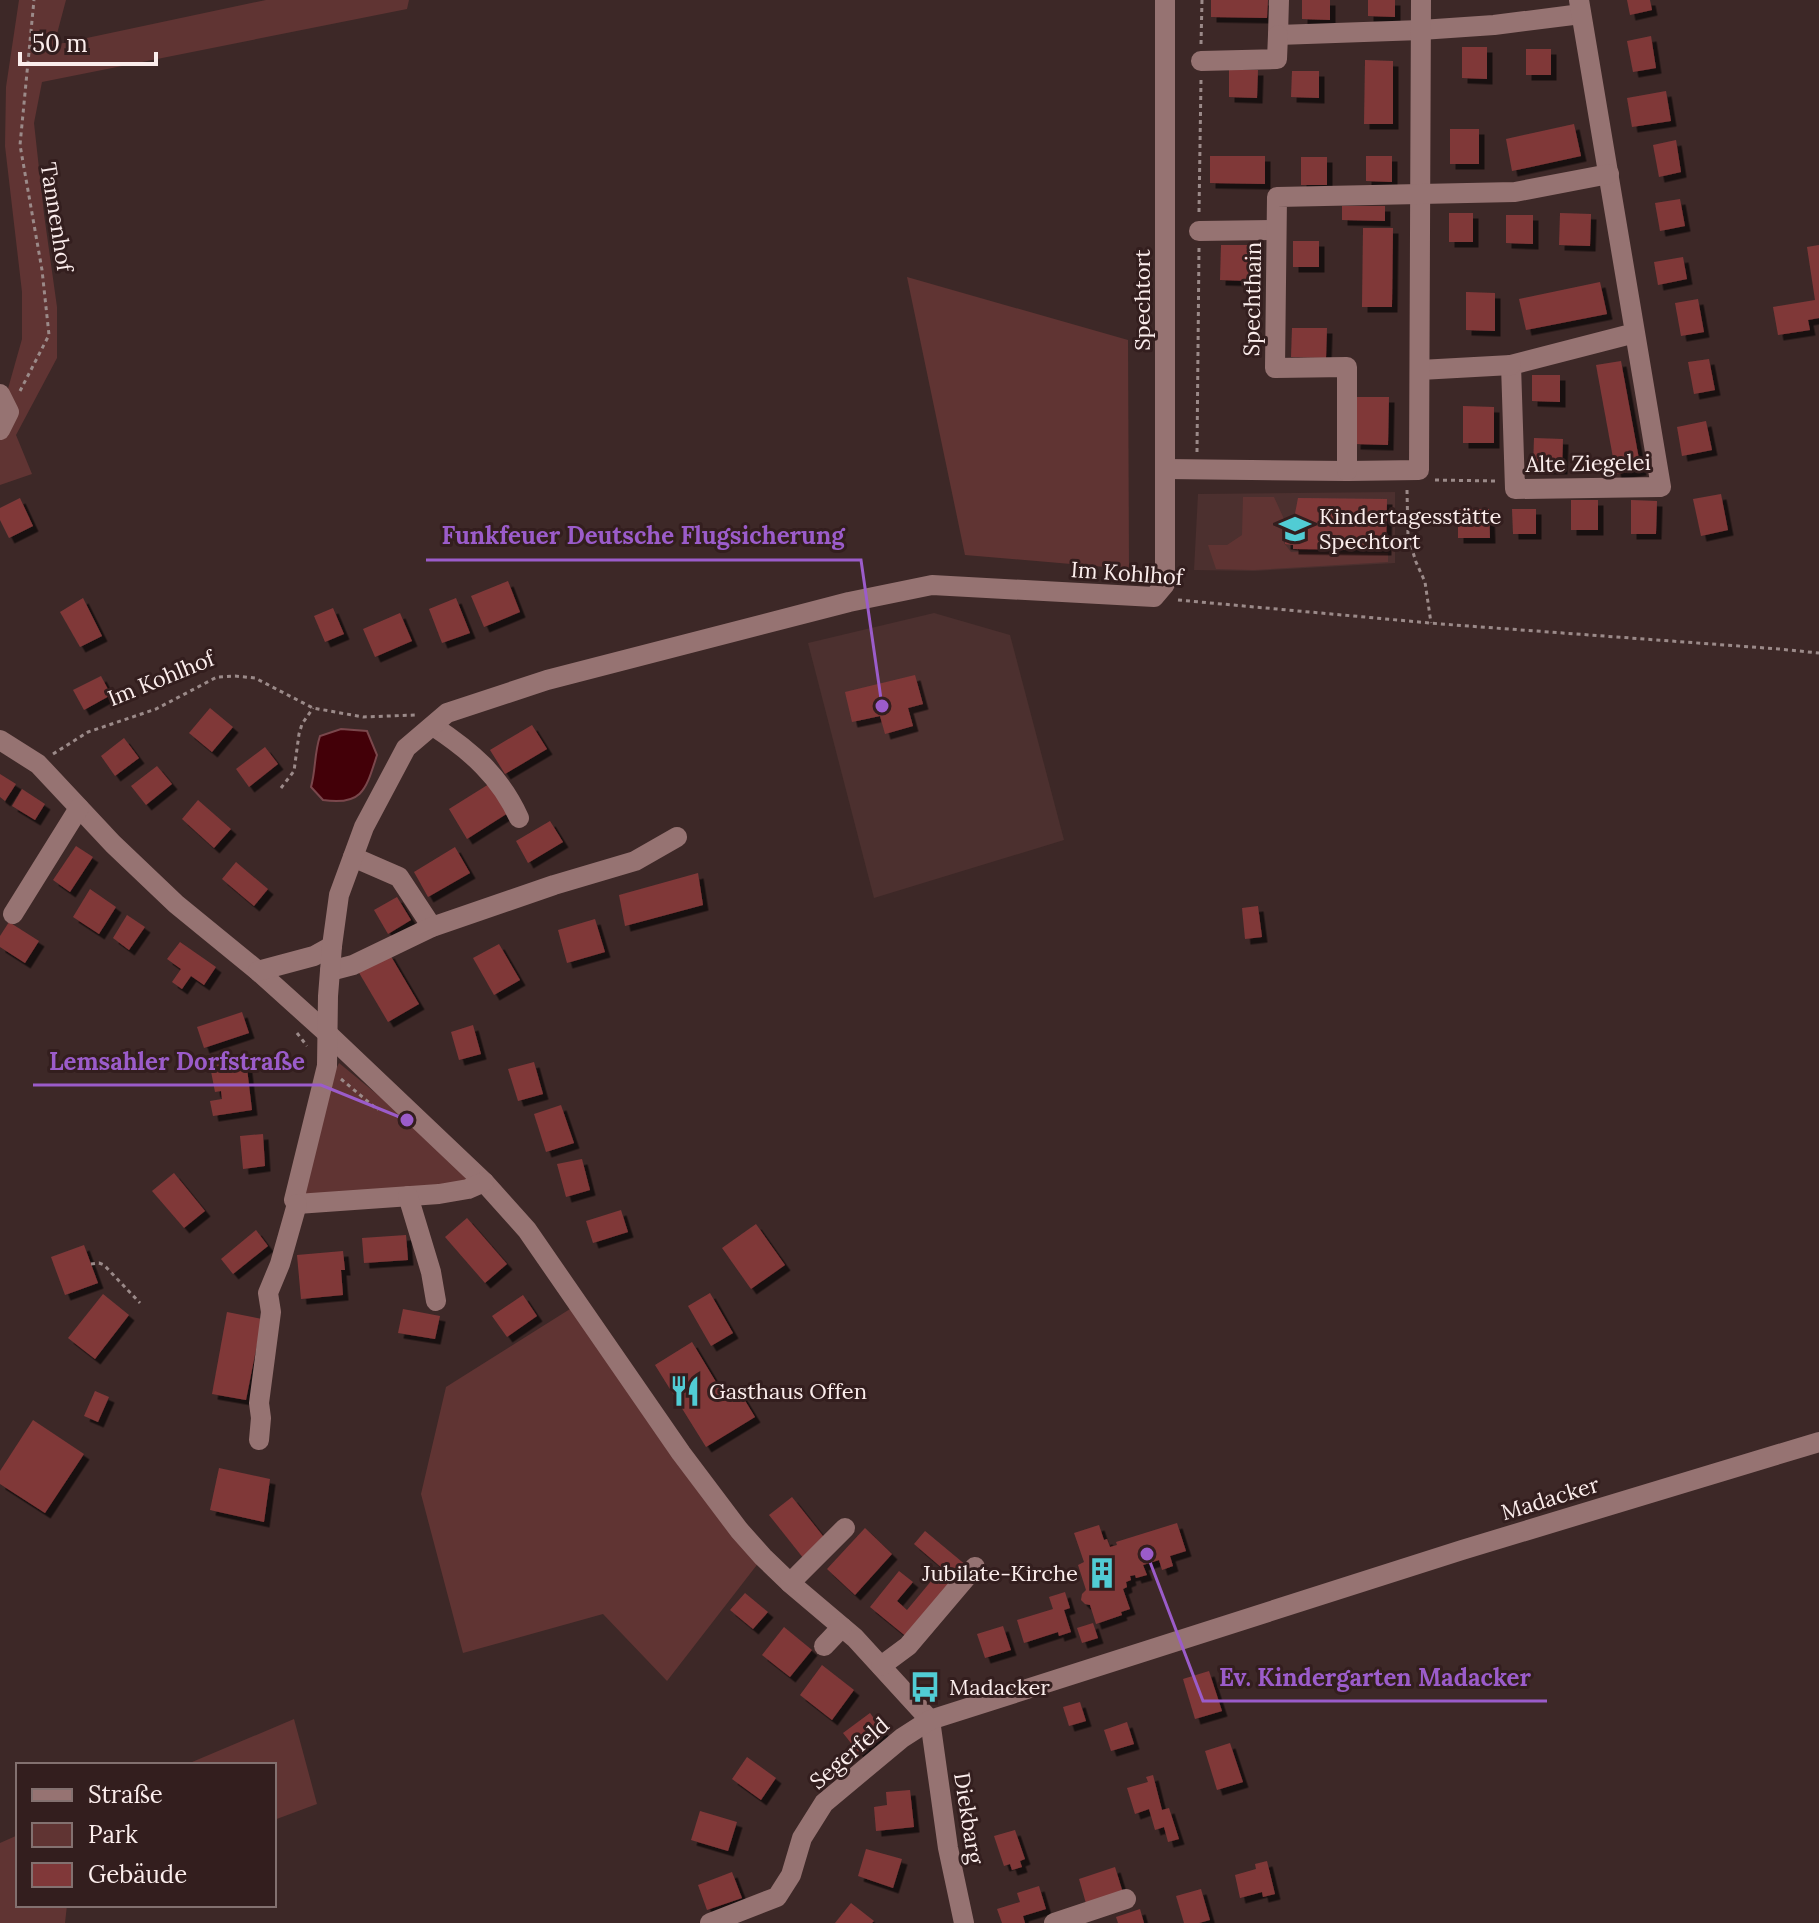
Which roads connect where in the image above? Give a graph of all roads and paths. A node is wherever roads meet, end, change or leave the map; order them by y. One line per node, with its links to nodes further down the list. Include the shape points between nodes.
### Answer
1 (34, 0): 16 (path, Tannenhof, via 20,145 49,335)
2 (1165, 0): 17 (street, Spechtort)
3 (1279, 0): 7 (street)
4 (1421, 0): 6 (street)
5 (1580, 7): 6 (street, Alte Ziegelei, via 1494,25); 9 (street, Alte Ziegelei)
6 (1421, 30): 7 (street); 10 (street)
7 (1278, 35): 8 (street, via 1277,59)
8 (1201, 61)
9 (1609, 174): 10 (street, via 1515,192); 13 (street, Alte Ziegelei)
10 (1420, 195): 11 (street, Spechthain, via 1277,197); 15 (street)
11 (1276, 230): 12 (street); 19 (street, Spechthain, via 1275,368 1347,367)
12 (1199, 231)
13 (1635, 333): 14 (street); 20 (street, Alte Ziegelei, via 1661,487 1515,489)
14 (1511, 365): 15 (street); 20 (street, Alte Ziegelei)
15 (1420, 370): 18 (street)
16 (3, 412)
17 (1166, 469): 19 (street); 21 (street, Spechtort, via 1165,584)
18 (1413, 470): 19 (street); 20 (path, via 1424,479); 22 (path, via 1408,536 1425,582)
19 (1347, 471)
20 (1515, 481)
21 (1154, 597): 22 (path, Im Kohlhof); 25 (street, Im Kohlhof, via 932,585 547,680)
22 (1432, 623): 23 (path, Im Kohlhof)
23 (1819, 653)
24 (313, 708): 25 (path, Im Kohlhof, via 363,717); 27 (path, Im Kohlhof, via 255,678 217,677 156,709 88,732); 28 (path, via 302,724 294,771)
25 (440, 720): 30 (street, via 484,765); 32 (street, Im Kohlhof, via 406,748)
26 (0, 740): 27 (street)
27 (38, 764): 29 (street)
28 (281, 788)
29 (79, 808): 33 (street); 36 (street, via 176,904)
30 (519, 818)
31 (677, 837): 34 (street, via 635,861)
32 (353, 857): 34 (street, via 399,877); 35 (street, Im Kohlhof, via 339,895)
33 (13, 914)
34 (432, 927): 37 (street)
35 (332, 946): 36 (street); 37 (street, Im Kohlhof)
36 (258, 971): 38 (street)
37 (330, 971): 38 (street, Im Kohlhof)
38 (327, 1033): 39 (street); 41 (street, Im Kohlhof, via 327,1066 295,1193)
39 (484, 1182): 40 (street); 49 (street, via 527,1230 729,1517)
40 (408, 1196): 41 (street); 43 (street)
41 (297, 1204): 45 (street, Im Kohlhof, via 268,1293 271,1312)
42 (91, 1264): 44 (path, via 104,1265)
43 (436, 1301)
44 (140, 1303)
45 (259, 1440)
46 (1819, 1442): 53 (street, Madacker)
47 (845, 1528): 49 (street)
48 (975, 1567): 52 (street, via 908,1646)
49 (790, 1583): 50 (street)
50 (842, 1627): 51 (street); 52 (street)
51 (824, 1646)
52 (881, 1666): 53 (street)
53 (930, 1720): 55 (street, Segerfeld, via 824,1803 802,1838 791,1875 777,1897); 56 (street, Diekbarg)
54 (1126, 1899): 57 (street)
55 (710, 1923)
56 (964, 1923)
57 (1054, 1923)

